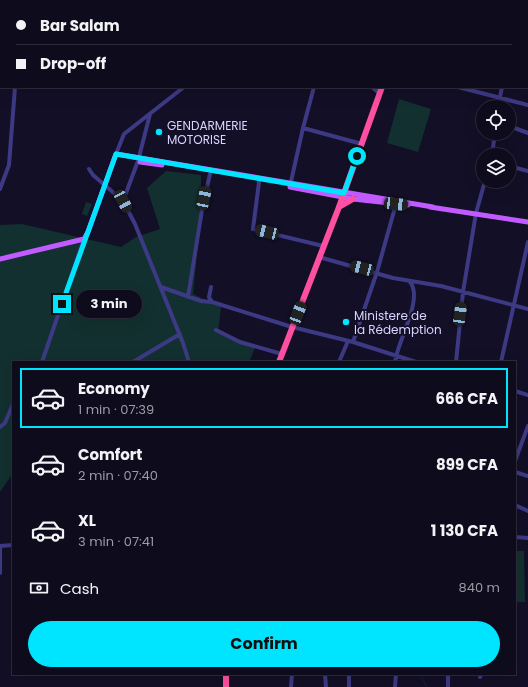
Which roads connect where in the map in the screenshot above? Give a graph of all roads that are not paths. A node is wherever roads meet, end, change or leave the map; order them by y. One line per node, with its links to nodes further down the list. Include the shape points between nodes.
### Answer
1 (15, 88): 25 (street, via 10,164)
2 (183, 88): 11 (street)
3 (314, 88): 12 (street)
4 (373, 88): 8 (street)
5 (382, 88): 8 (highway)
6 (462, 88): 9 (street)
7 (502, 88): 9 (street)
8 (380, 94): 15 (highway)
9 (499, 98): 10 (street)
10 (528, 105)
11 (150, 114): 16 (street, via 124,134); 17 (street)
12 (303, 128): 15 (street); 24 (street)
13 (516, 129): 14 (street)
14 (528, 133)
15 (362, 144): 27 (highway)
16 (116, 156): 17 (main road); 23 (main road)
17 (139, 160): 21 (main road); 24 (main road); 29 (street)
18 (516, 167): 20 (street)
19 (89, 169): 23 (street)
20 (528, 170)
21 (210, 174): 22 (main road); 45 (street)
22 (258, 182): 24 (main road); 37 (street, via 253,229)
23 (106, 184): 29 (street); 35 (main road)
24 (290, 186): 27 (main road)
25 (0, 188)
26 (483, 188): 33 (street)
27 (343, 195): 28 (main road); 31 (highway); 32 (main road)
28 (353, 199): 30 (main road); 31 (highway)
29 (123, 201): 43 (street)
30 (396, 204): 32 (main road); 40 (street)
31 (339, 207): 37 (highway)
32 (433, 207): 33 (main road)
33 (476, 213): 34 (main road); 44 (street)
34 (528, 222)
35 (84, 238): 39 (main road); 55 (street)
36 (528, 242): 47 (street)
37 (323, 246): 38 (highway)
38 (319, 256): 40 (street); 49 (highway)
39 (0, 259)
40 (377, 272): 41 (street); 52 (street)
41 (410, 282): 44 (street); 54 (street, via 415,297)
42 (211, 287): 46 (street, via 209,297)
43 (161, 288): 45 (street); 51 (street)
44 (463, 292): 47 (street); 62 (street)
45 (188, 297): 46 (street)
46 (212, 302): 49 (street)
47 (514, 305): 48 (street); 63 (street)
48 (528, 309)
49 (292, 327): 52 (street); 53 (highway)
50 (216, 330): 53 (street, via 240,342)
51 (180, 334): 56 (street); 57 (street)
52 (350, 341): 54 (street); 59 (street)
53 (282, 354): 58 (highway)
54 (396, 356): 60 (street); 61 (street)
55 (42, 361)
56 (135, 361)
57 (189, 361)
58 (279, 361)
59 (340, 361)
60 (395, 361)
61 (413, 361)
62 (456, 361)
63 (501, 361)
64 (516, 391): 65 (street)
65 (528, 395)
66 (12, 406): 68 (street, via 5,423)
67 (528, 426): 69 (street)
68 (0, 427)
69 (516, 458)
70 (516, 472): 71 (street)
71 (528, 476)
72 (516, 505): 73 (street)
73 (528, 511)
74 (516, 538): 75 (street)
75 (528, 538)
76 (12, 545): 77 (street)
77 (0, 546): 78 (street)
78 (0, 563): 79 (street)
79 (0, 574)
80 (226, 675): 86 (highway)
81 (292, 675): 87 (street)
82 (325, 675): 88 (street)
83 (349, 675): 89 (street)
84 (396, 675): 90 (street)
85 (448, 675): 91 (street)
86 (226, 687)
87 (291, 687)
88 (326, 687)
89 (349, 687)
90 (395, 687)
91 (448, 687)

